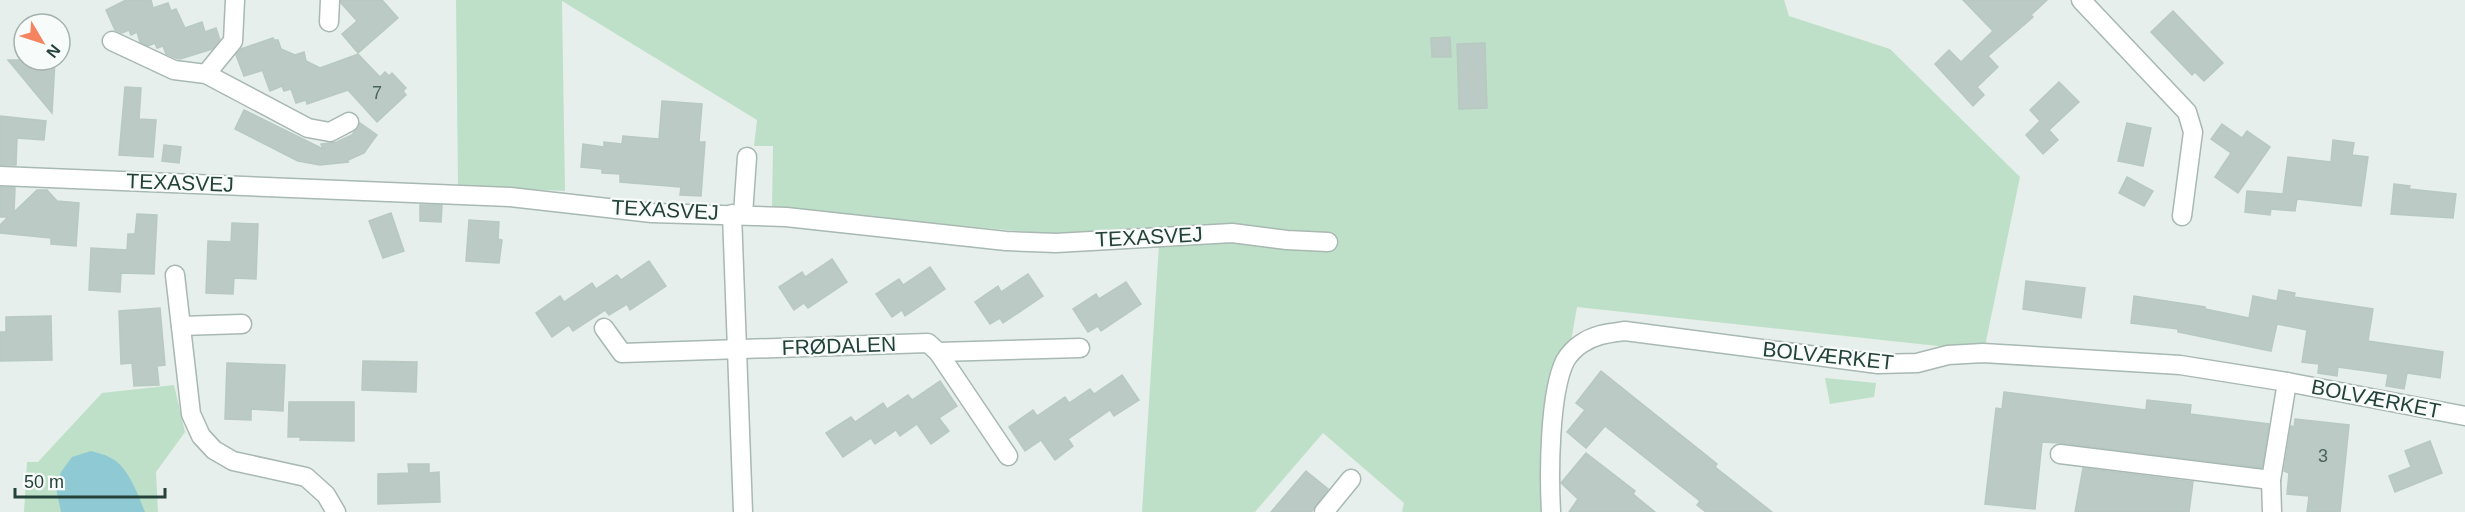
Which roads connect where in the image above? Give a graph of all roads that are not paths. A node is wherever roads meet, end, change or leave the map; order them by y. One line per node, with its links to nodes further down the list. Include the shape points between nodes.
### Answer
1 (235, 0): 6 (street, via 233,41)
2 (330, 0): 4 (street)
3 (2081, 0): 11 (street, via 2187,111 2193,132)
4 (329, 22)
5 (112, 41): 6 (street, via 174,70)
6 (206, 74): 7 (street, via 308,128 330,132)
7 (349, 122)
8 (747, 157): 10 (street)
9 (0, 176): 10 (street, TEXASVEJ, via 499,196 652,213)
10 (738, 214): 12 (street, TEXASVEJ, via 1006,241 1056,243 1232,233); 18 (street)
11 (2182, 216)
12 (1328, 242)
13 (175, 275): 15 (street)
14 (242, 324): 15 (street)
15 (181, 326): 26 (street, via 191,414 201,436 214,450 233,461 306,477 326,495)
16 (604, 328): 18 (street, FRØDALEN, via 622,353)
17 (1080, 348): 19 (street, FRØDALEN)
18 (737, 350): 19 (street, FRØDALEN, via 928,343); 27 (street)
19 (938, 352): 23 (street)
20 (2287, 382): 21 (street, BOLVÆRKET); 25 (street, BOLVÆRKET); 29 (street, BOLVÆRKET, via 2180,365 1983,353 1948,355 1917,363 1878,364 1625,331 1597,335 1566,360 1556,396 1549,475)
21 (2465, 416)
22 (2060, 454): 25 (street)
23 (1008, 456)
24 (1352, 479): 28 (street)
25 (2271, 480): 30 (street, BOLVÆRKET)
26 (336, 512)
27 (743, 512)
28 (1324, 512)
29 (1551, 512)
30 (2272, 512)

